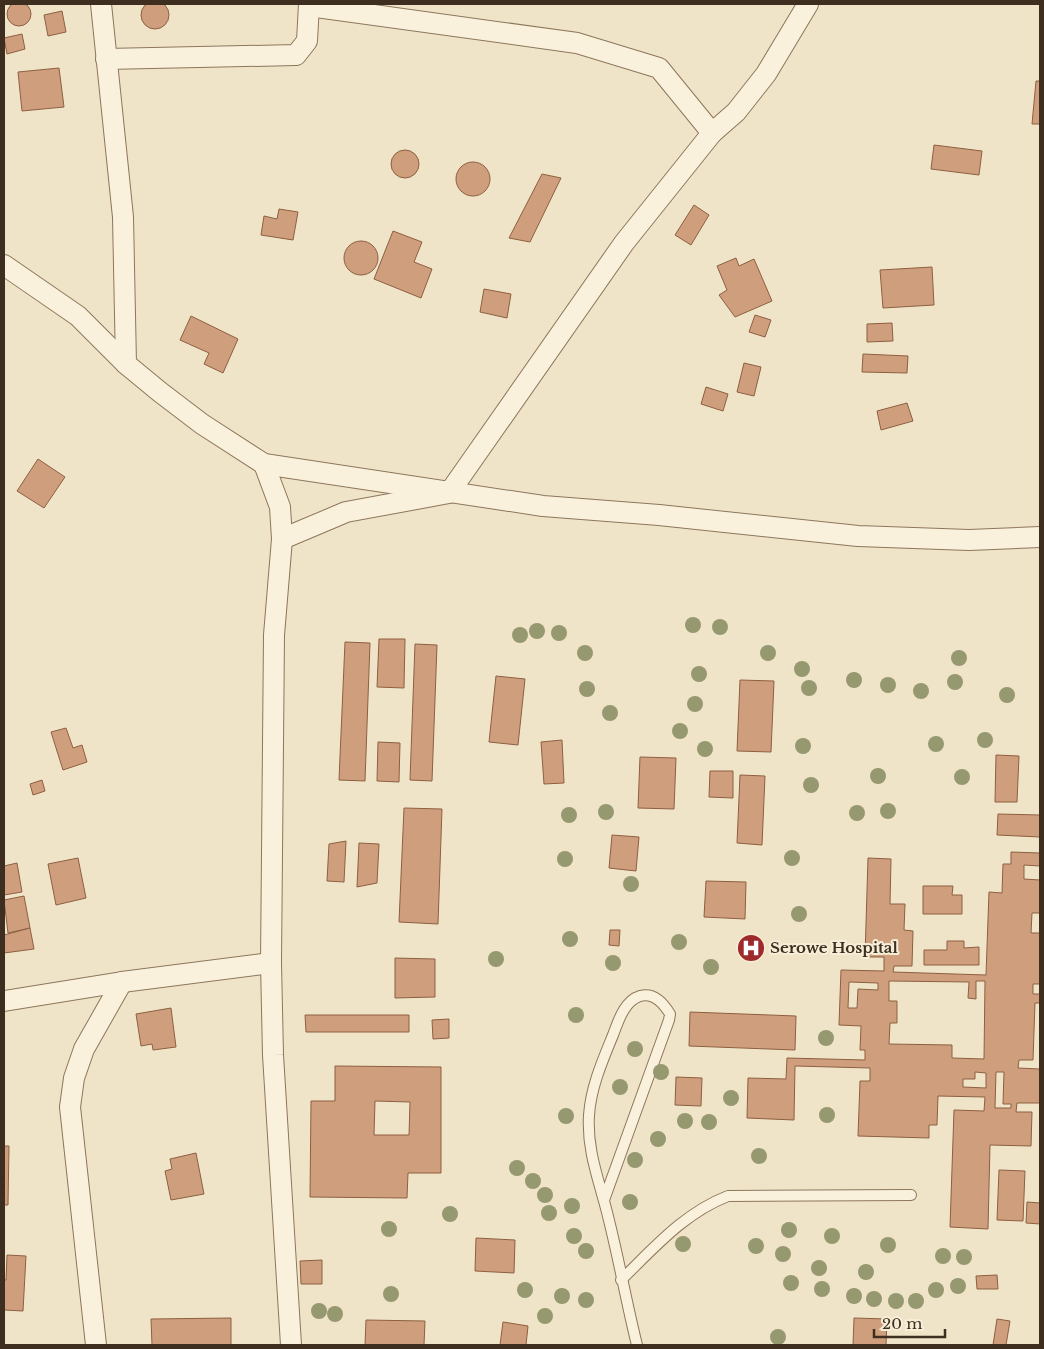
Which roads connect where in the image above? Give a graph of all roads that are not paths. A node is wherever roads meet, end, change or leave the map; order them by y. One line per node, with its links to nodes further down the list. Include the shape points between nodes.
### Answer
1 (101, 4): 4 (street)
2 (808, 4): 5 (street, via 766,74 736,112)
3 (309, 5): 4 (street, via 307,41 296,55); 5 (street, via 578,43 659,68)
4 (106, 58): 7 (street, via 123,217)
5 (712, 133): 9 (street, via 624,243)
6 (4, 264): 7 (street, via 78,316)
7 (126, 364): 8 (street, via 202,424)
8 (264, 464): 9 (street); 11 (street, via 280,507)
9 (449, 493): 10 (street, via 544,506 858,536 969,540); 11 (street, via 346,512)
10 (1040, 537)
11 (282, 539): 12 (street, via 274,635)
12 (270, 964): 13 (street); 19 (street)
13 (122, 982): 14 (street); 18 (street, via 84,1049 74,1078 70,1107)
14 (4, 1001)
15 (911, 1195): 17 (lane, via 728,1196 707,1204 683,1221)
16 (604, 1200): 16 (lane, via 590,1145 593,1086 628,1004 637,997 649,996 661,1001 670,1014); 17 (lane)
17 (621, 1280): 20 (lane)
18 (96, 1345)
19 (291, 1345)
20 (637, 1345)

